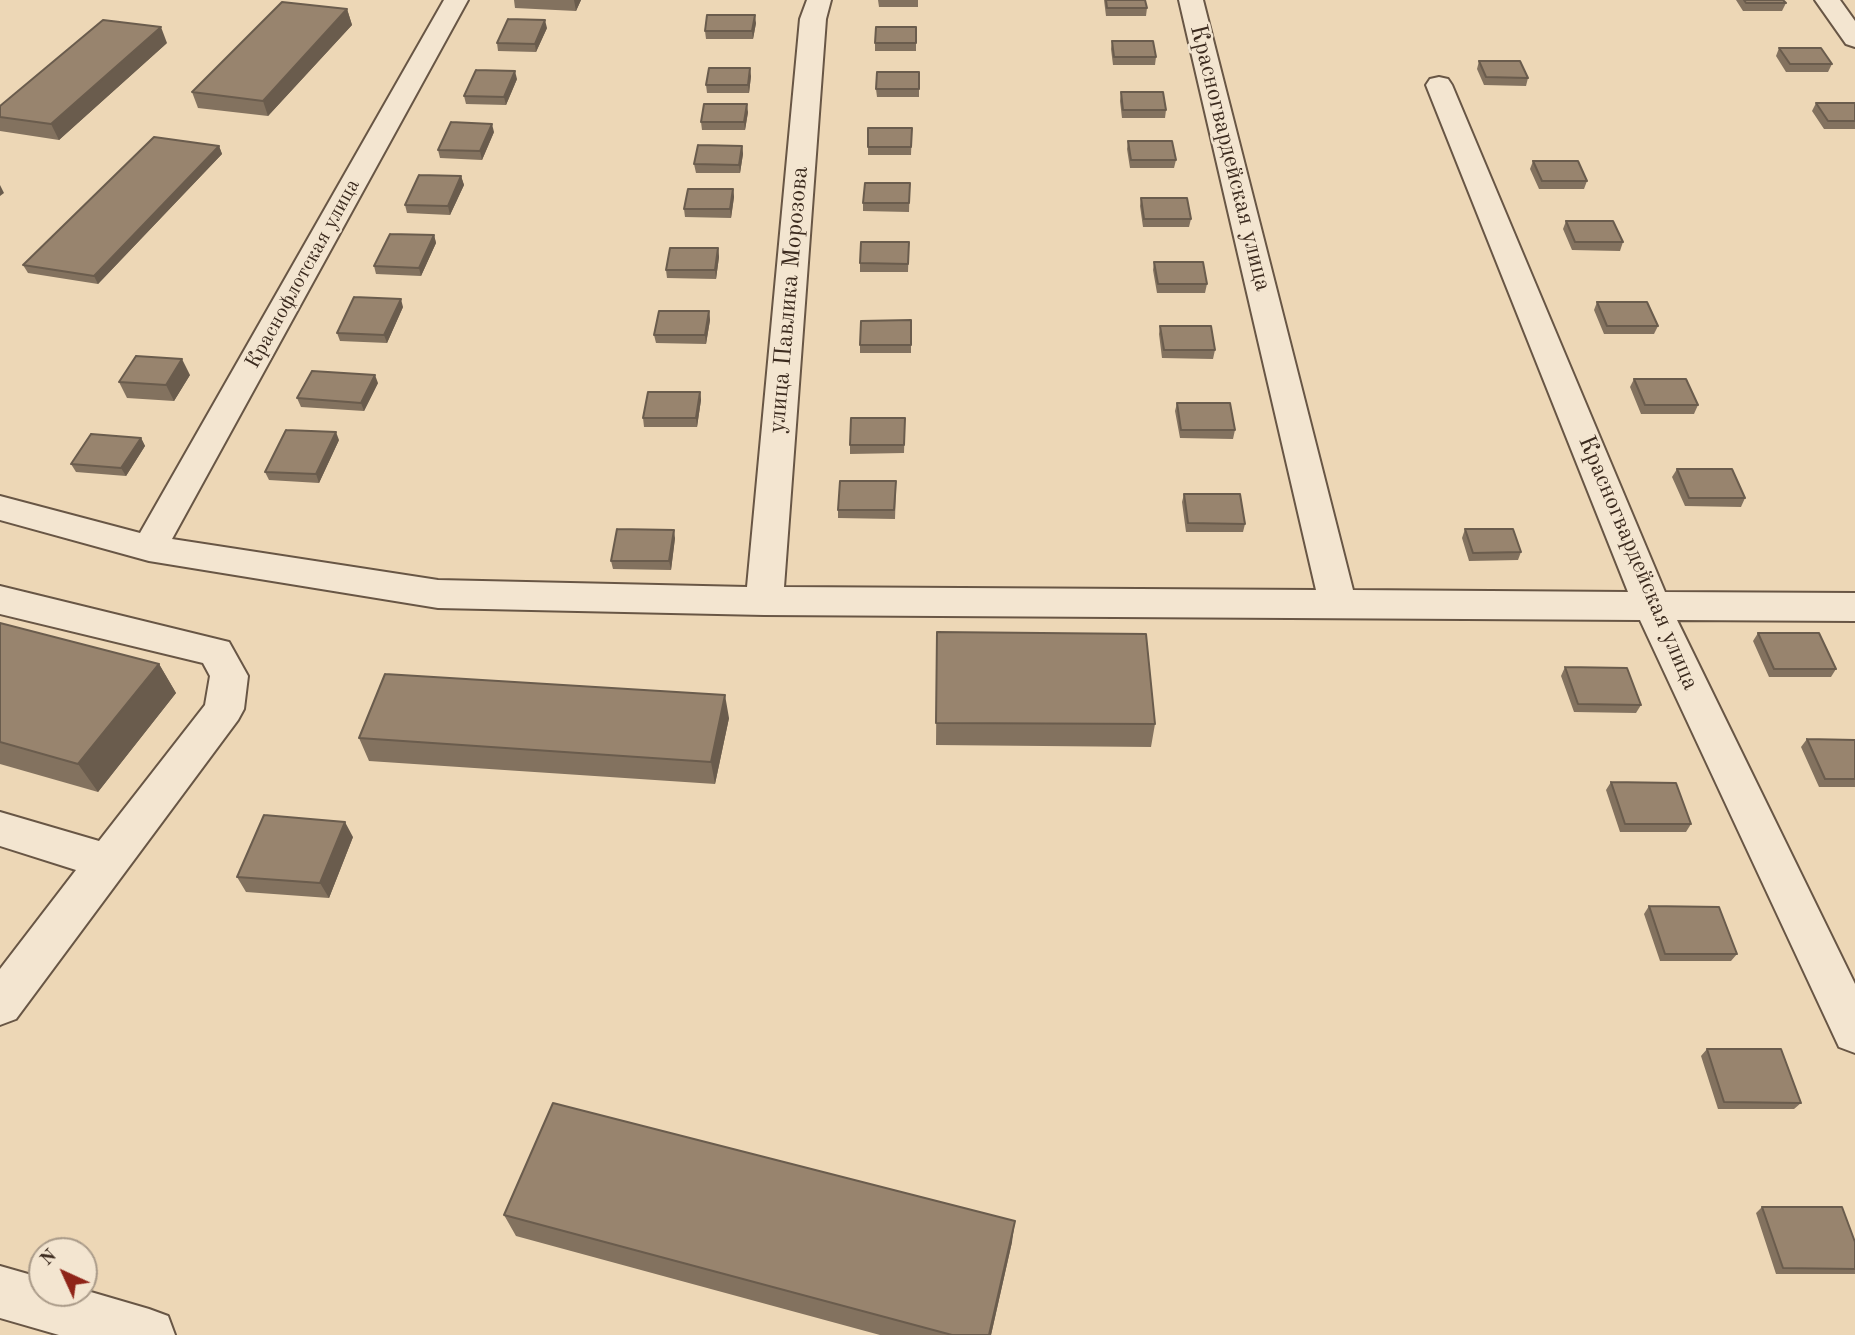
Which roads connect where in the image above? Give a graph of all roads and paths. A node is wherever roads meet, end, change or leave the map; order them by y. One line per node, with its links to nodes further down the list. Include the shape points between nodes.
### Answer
1 (456, 0): 8 (street, Краснофлотская улица)
2 (819, 0): 10 (street, улица Павлика Морозова, via 813,19)
3 (1191, 0): 11 (street, Красногвардейская улица)
4 (1827, 0): 5 (street)
5 (1855, 38)
6 (1439, 85): 12 (street, Красногвардейская улица)
7 (0, 508): 8 (street)
8 (149, 548): 10 (street, via 438,594)
9 (0, 600): 15 (street, via 216,652 229,676 224,709)
10 (764, 601): 11 (street)
11 (1338, 603): 12 (street)
12 (1652, 606): 13 (street); 17 (street, Красногвардейская улица)
13 (1855, 607)
14 (0, 829): 15 (street)
15 (108, 862): 16 (street)
16 (0, 1004)
17 (1855, 1032)
18 (0, 1292): 19 (street)
19 (149, 1335)

